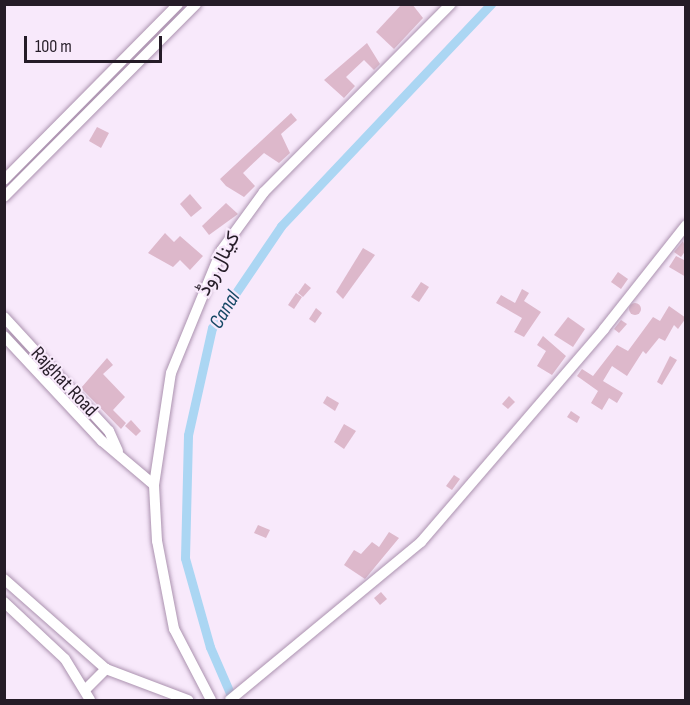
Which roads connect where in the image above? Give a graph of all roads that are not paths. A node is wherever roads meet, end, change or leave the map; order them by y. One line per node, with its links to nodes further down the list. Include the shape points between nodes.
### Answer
1 (178, 4): 4 (street)
2 (451, 4): 10 (street, کینال روڈ, via 264,192 221,251 171,373)
3 (191, 6): 5 (street)
4 (4, 180)
5 (4, 197)
6 (686, 225): 21 (street, via 583,355 421,542)
7 (4, 317): 9 (street, Rajghat Road, via 110,431)
8 (4, 336): 9 (street, Rajghat Road, via 102,441)
9 (118, 451): 10 (street, Rajghat Road)
10 (154, 485): 20 (street, کینال روڈ, via 157,541 174,629)
11 (4, 579): 12 (street)
12 (26, 600): 14 (street, via 15,601); 15 (street)
13 (4, 602): 14 (street)
14 (15, 612): 16 (street)
15 (76, 648): 16 (street); 17 (street)
16 (65, 659): 18 (street)
17 (106, 669): 18 (street); 19 (street)
18 (87, 695)
19 (188, 700)
20 (212, 700)
21 (230, 700)

